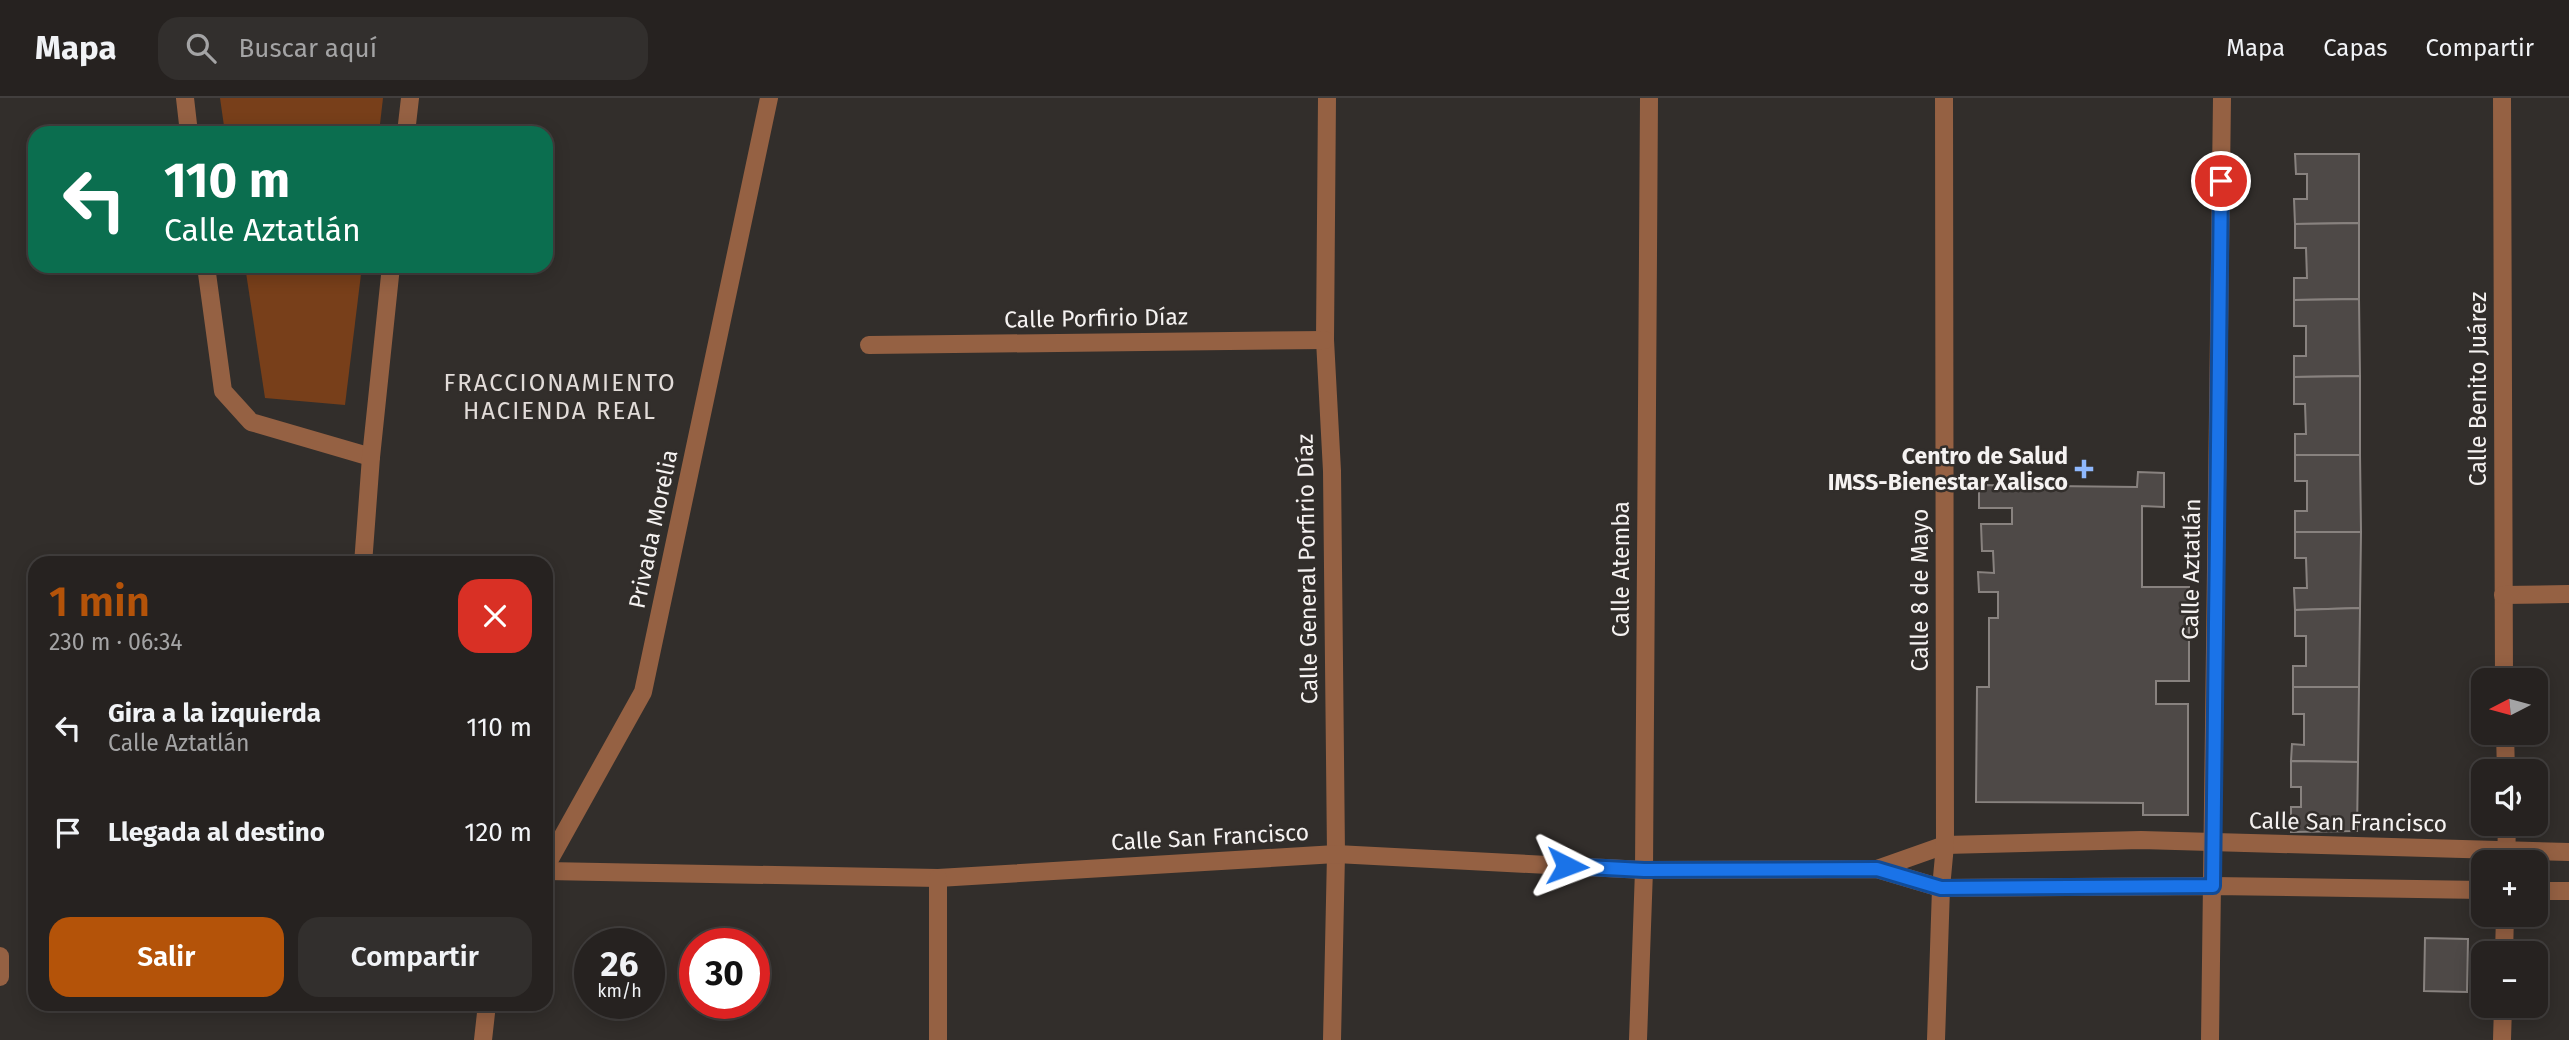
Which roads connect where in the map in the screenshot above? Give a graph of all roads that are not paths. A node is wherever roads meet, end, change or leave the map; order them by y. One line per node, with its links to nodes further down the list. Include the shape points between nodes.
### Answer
1 (184, 98): 9 (street)
2 (410, 98): 10 (street)
3 (769, 98): 26 (street, Privada Morelia, via 643,692)
4 (1327, 98): 13 (street, Calle General Porfirio Díaz)
5 (1648, 98): 29 (street, Calle Atemba)
6 (1944, 98): 21 (street, Calle 8 de Mayo)
7 (2222, 98): 20 (street, Calle Aztatlán)
8 (2502, 98): 18 (street, Calle Benito Juárez)
9 (188, 126)
10 (407, 126)
11 (207, 273): 15 (street, via 223,391 251,422)
12 (390, 273): 15 (street)
13 (1325, 340): 14 (street, Calle Porfirio Díaz); 24 (street, Calle General Porfirio Díaz, via 1332,471)
14 (869, 345)
15 (370, 457): 16 (street)
16 (364, 556)
17 (2569, 594): 18 (street)
18 (2503, 595): 19 (street, Calle Benito Juárez)
19 (2504, 668)
20 (2213, 843): 21 (street, Calle San Francisco, via 2141,840); 25 (street, Calle San Francisco); 31 (street, Calle Aztatlán)
21 (1945, 845): 28 (street, Calle San Francisco); 32 (street, Calle 8 de Mayo)
22 (2569, 852): 23 (street, Calle San Francisco)
23 (2548, 854)
24 (1336, 855): 29 (street, Calle San Francisco); 30 (street, Calle San Francisco); 42 (street, Calle General Porfirio Díaz)
25 (2471, 855)
26 (553, 856)
27 (553, 869): 30 (street, Calle San Francisco)
28 (1877, 869): 29 (street, Calle San Francisco); 32 (street, Calle San Francisco)
29 (1644, 870): 43 (street, Calle Atemba)
30 (938, 878): 41 (street)
31 (2213, 886): 32 (street, Calle San Francisco); 33 (street, Calle San Francisco); 45 (street, Calle Aztatlán)
32 (1941, 888): 44 (street, Calle 8 de Mayo)
33 (2471, 890)
34 (2548, 891): 35 (street)
35 (2569, 891)
36 (0, 956): 37 (street)
37 (0, 977)
38 (486, 1011): 40 (street)
39 (2502, 1018): 46 (street)
40 (483, 1040)
41 (938, 1040)
42 (1332, 1040)
43 (1638, 1040)
44 (1936, 1040)
45 (2210, 1040)
46 (2502, 1040)

